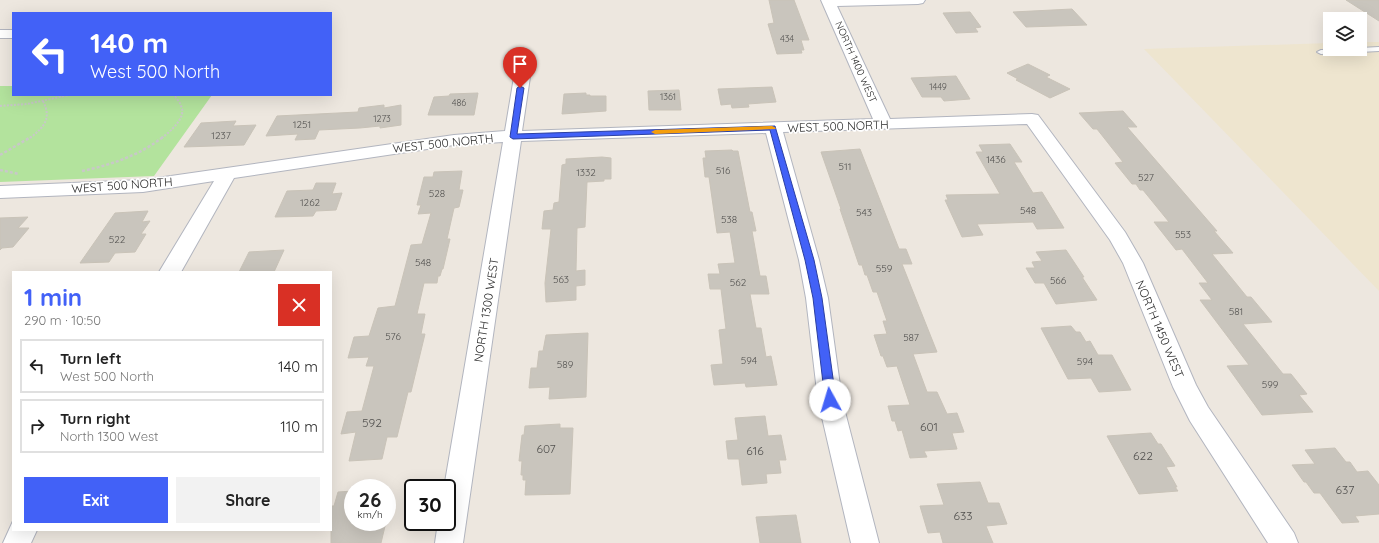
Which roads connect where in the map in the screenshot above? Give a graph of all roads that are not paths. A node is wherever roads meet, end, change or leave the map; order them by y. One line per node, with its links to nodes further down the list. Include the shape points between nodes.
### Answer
1 (918, 0): 2 (street)
2 (829, 1): 9 (street, NORTH 1400 WEST)
3 (0, 34): 4 (street)
4 (12, 34)
5 (1379, 49): 6 (lane)
6 (1321, 52)
7 (522, 77): 11 (street, NORTH 1300 WEST)
8 (1032, 119): 9 (street, WEST 500 NORTH); 19 (street, NORTH 1450 WEST, via 1118,237 1133,263 1185,388 1199,414)
9 (884, 124): 10 (street, WEST 500 NORTH)
10 (773, 128): 11 (street, WEST 500 NORTH); 18 (street, via 809,260 818,305 830,400)
11 (513, 137): 12 (street, WEST 500 NORTH, via 426,143); 17 (street, NORTH 1300 WEST)
12 (227, 174): 13 (street, WEST 500 NORTH, via 142,186); 14 (street)
13 (0, 192)
14 (171, 271)
15 (23, 531): 16 (street)
16 (17, 543)
17 (448, 543)
18 (865, 543)
19 (1284, 543)

